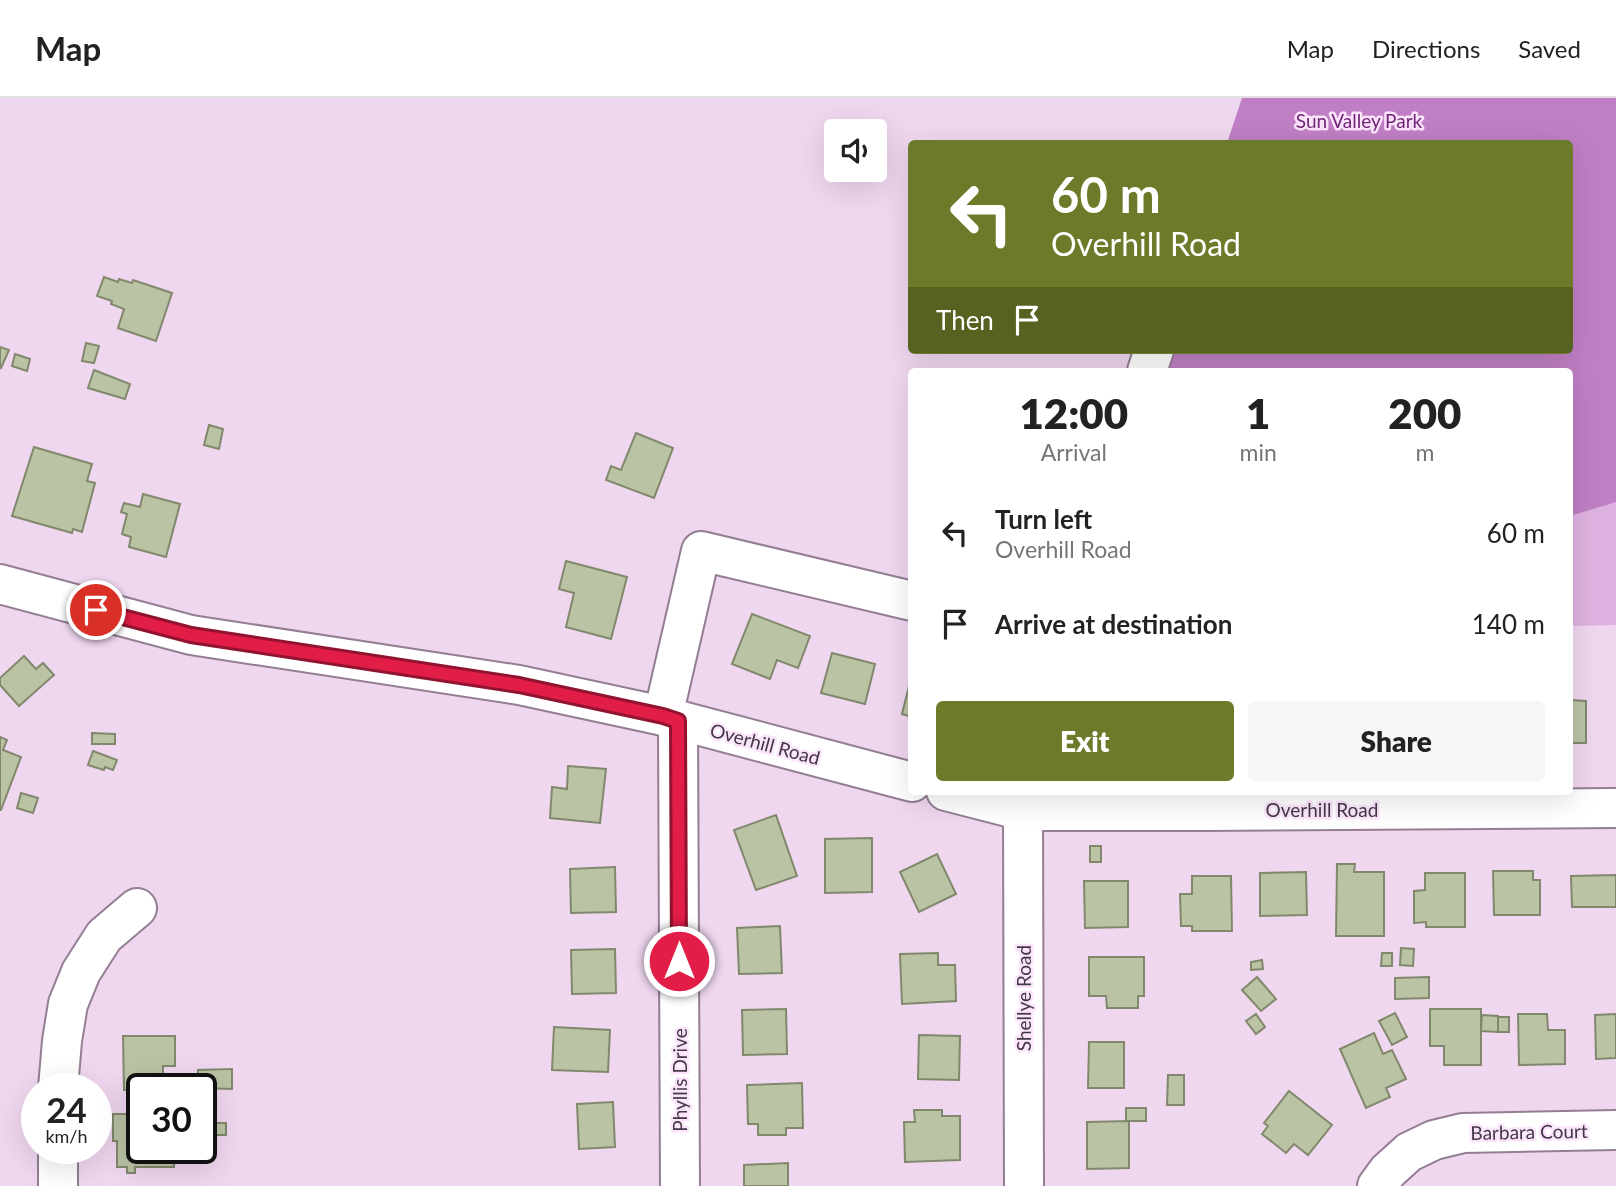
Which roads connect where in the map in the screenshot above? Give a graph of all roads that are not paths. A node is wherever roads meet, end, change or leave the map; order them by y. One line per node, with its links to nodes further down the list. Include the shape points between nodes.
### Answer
1 (0, 584): 3 (street, Overhill Road, via 191,635 519,685)
2 (908, 600): 3 (street, Phyllis Drive, via 701,551)
3 (671, 718): 4 (street, Overhill Road); 13 (street, Phyllis Drive)
4 (908, 781)
5 (961, 795): 7 (street, Overhill Road)
6 (1616, 808): 7 (street, Overhill Road)
7 (1023, 811): 14 (street, Shellye Road)
8 (137, 908): 9 (street, via 104,936 81,972 68,1004)
9 (59, 1073)
10 (1616, 1130): 15 (street, Barbara Court, via 1463,1133 1433,1140 1409,1152)
11 (58, 1164): 12 (street)
12 (58, 1186)
13 (680, 1186)
14 (1024, 1186)
15 (1377, 1186)

